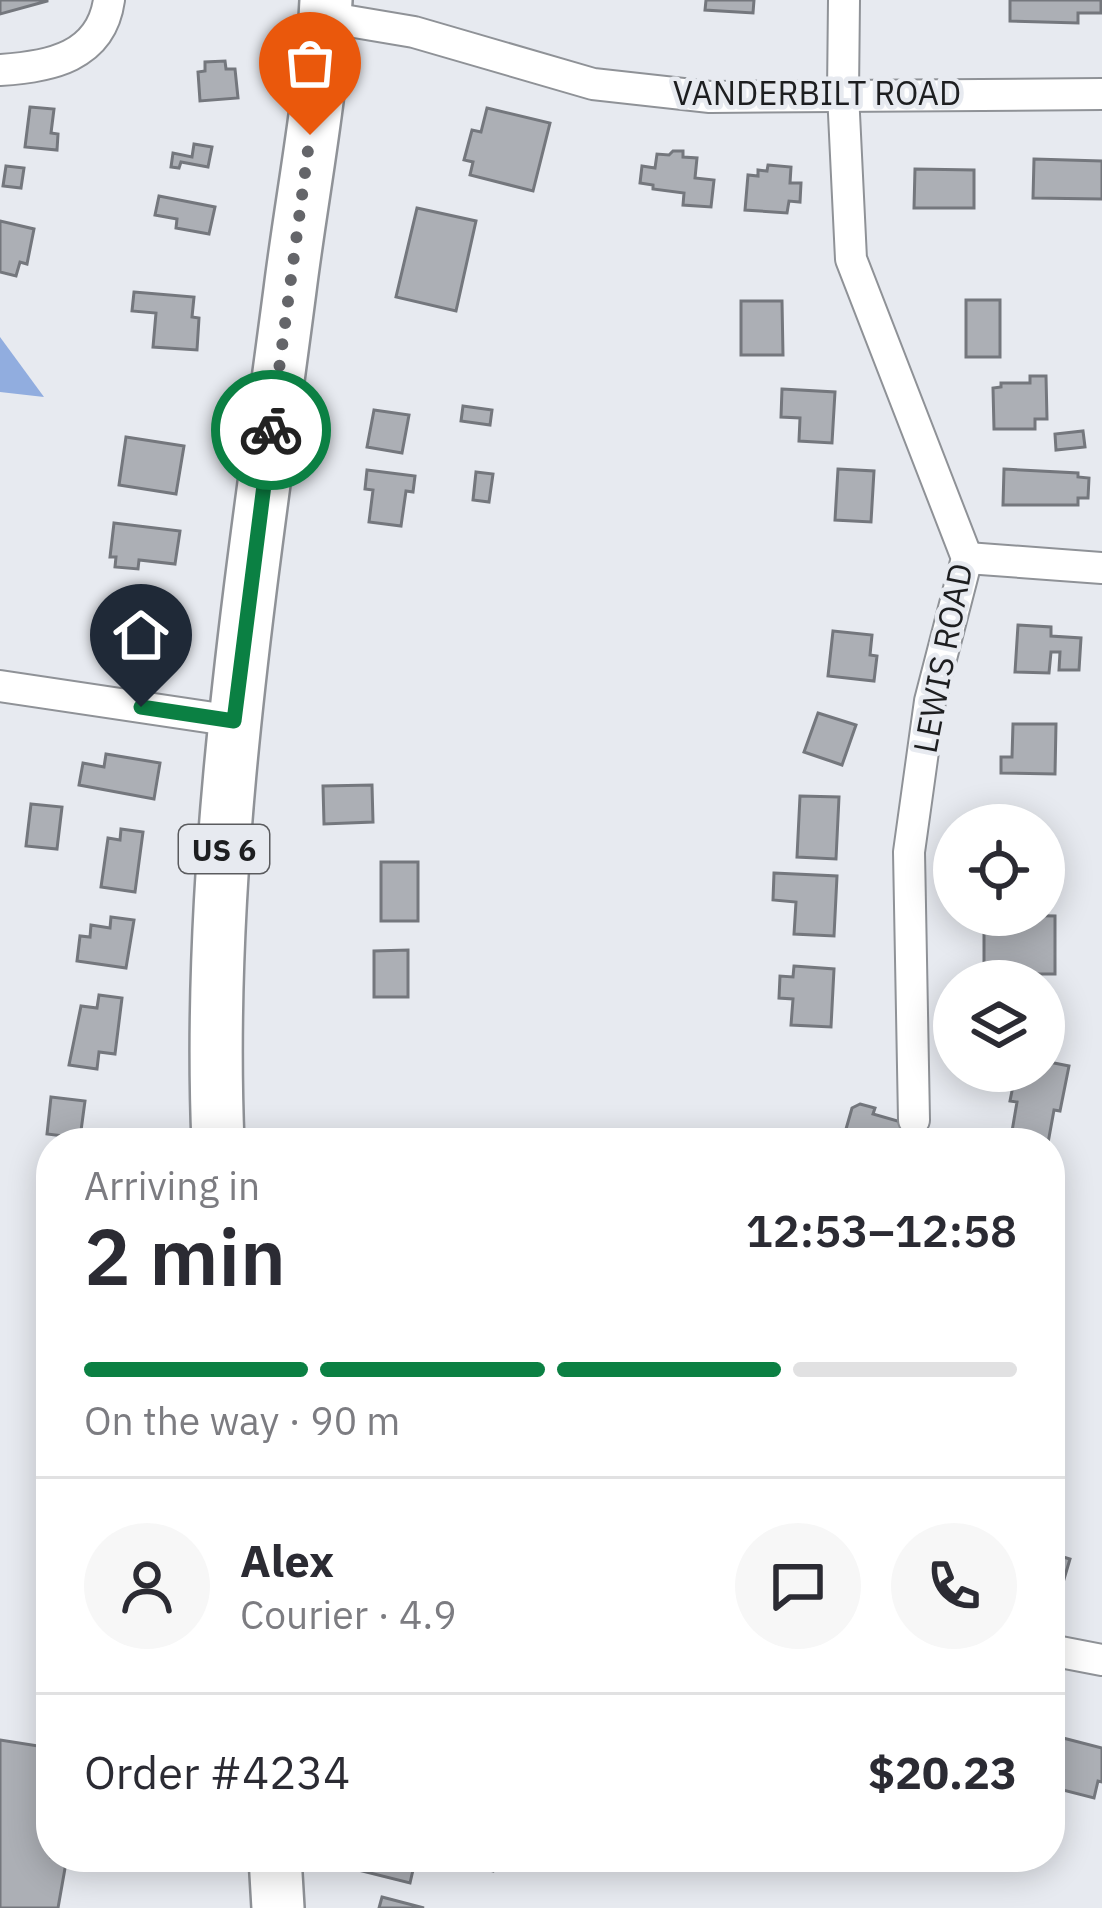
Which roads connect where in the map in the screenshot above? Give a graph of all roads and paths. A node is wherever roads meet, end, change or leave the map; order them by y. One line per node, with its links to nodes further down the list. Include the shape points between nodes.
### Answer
1 (110, 0): 4 (street, via 100,33 76,54)
2 (844, 0): 5 (street, LEWIS ROAD)
3 (326, 9): 5 (street, VANDERBILT ROAD, via 593,84 710,97); 10 (highway, US 6)
4 (0, 70)
5 (843, 93): 6 (street, VANDERBILT ROAD); 7 (street, LEWIS ROAD, via 851,259)
6 (1102, 94)
7 (967, 559): 8 (street); 11 (street, LEWIS ROAD, via 930,701 910,852)
8 (1102, 568)
9 (0, 686): 10 (street)
10 (234, 721): 12 (highway, US 6, via 218,913)
11 (914, 1120)
12 (217, 1128)
13 (1065, 1653): 14 (street)
14 (1102, 1660)
15 (275, 1872): 16 (highway)
16 (278, 1908)

